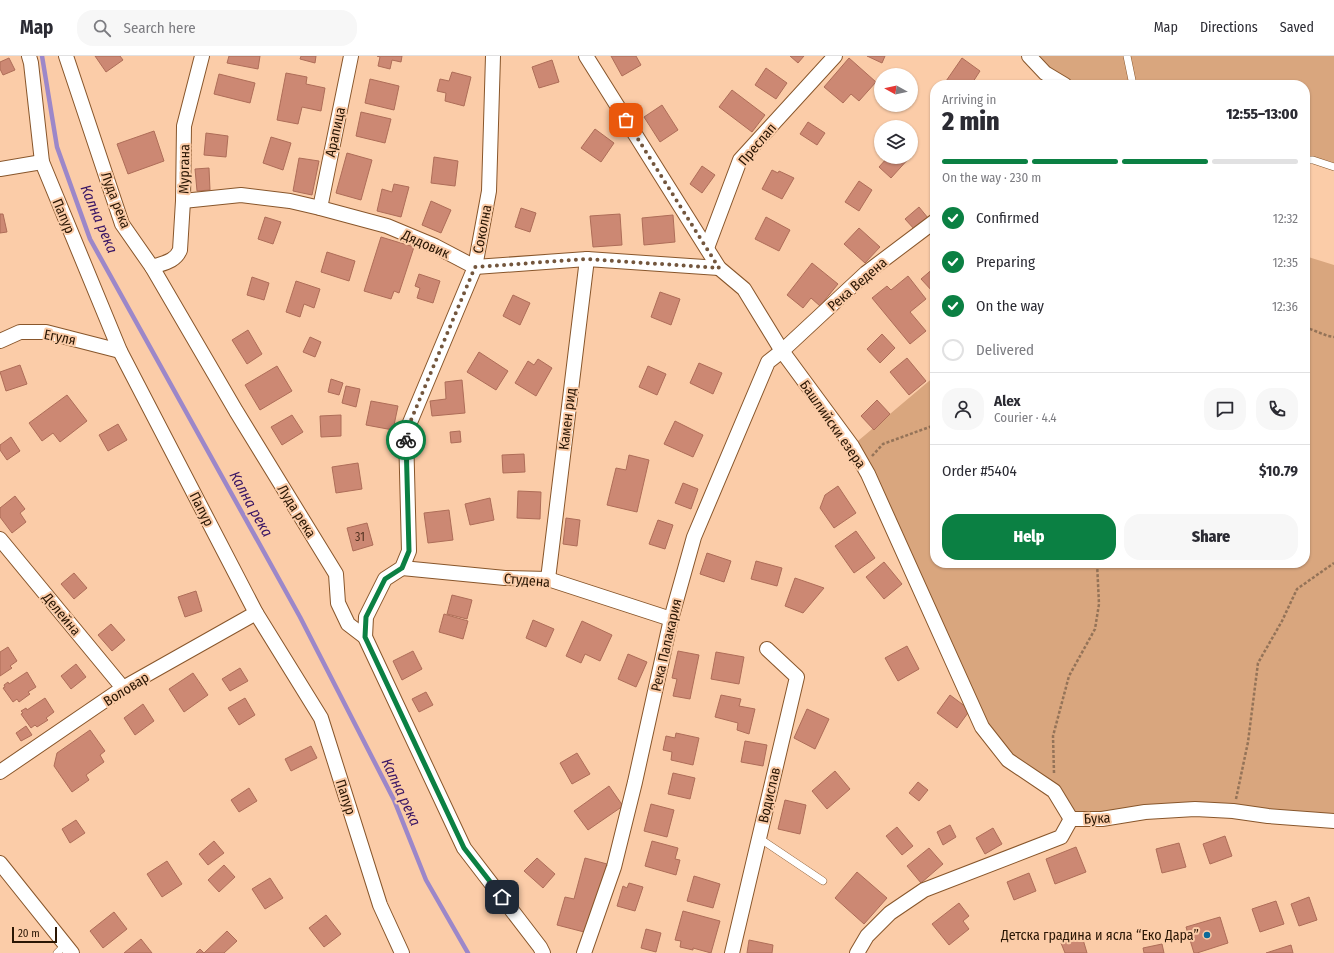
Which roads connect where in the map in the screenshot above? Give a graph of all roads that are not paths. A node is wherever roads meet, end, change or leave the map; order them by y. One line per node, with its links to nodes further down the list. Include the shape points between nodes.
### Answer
1 (29, 56): 13 (street, Папур)
2 (66, 56): 21 (street, Луда река, via 122,224)
3 (202, 56): 16 (street, Мургана, via 184,126)
4 (351, 56): 17 (street, Арапица)
5 (493, 56): 22 (street, Соколна, via 489,191)
6 (586, 56): 19 (street, Башлийски езера)
7 (836, 56): 19 (street, Преслап, via 740,160)
8 (1029, 56): 10 (street, via 1045,73)
9 (1126, 56): 11 (lane)
10 (1057, 80)
11 (1133, 80)
12 (1310, 160): 14 (lane)
13 (42, 162): 15 (street); 25 (street, Папур)
14 (1334, 167)
15 (0, 169)
16 (183, 201): 17 (street, Дядовик, via 241,195); 21 (street, Мургана, via 178,256)
17 (320, 208): 22 (street, Дядовик, via 387,226 435,246)
18 (930, 225): 26 (street, Река Ведена, via 866,273)
19 (707, 248): 23 (street, Башлийски езера)
20 (587, 259): 22 (street); 23 (street); 29 (street, Камен рид)
21 (152, 267): 32 (street, Луда река, via 336,574 338,603 348,624)
22 (475, 267): 28 (street, Соколна, via 406,432 409,551)
23 (719, 268): 26 (street, Башлийски езера, via 744,289)
24 (0, 341): 25 (street, Егуля, via 20,332 46,332)
25 (120, 351): 30 (street, Папур)
26 (782, 351): 31 (street, Река Палакария, via 768,362 694,537); 36 (street, Башлийски езера, via 852,446 868,474 982,727 1008,760 1054,791)
27 (0, 539): 34 (street, Делейна)
28 (402, 568): 29 (street, Студена, via 505,578); 32 (street, via 385,579 366,617)
29 (548, 579): 31 (street, Студена)
30 (256, 612): 34 (street, Воловар); 42 (street, Папур, via 321,718 380,905)
31 (670, 619): 44 (street, Река Палакария, via 614,867)
32 (365, 637): 43 (street, Луда река, via 464,848)
33 (767, 649): 38 (street, Водислав, via 797,676)
34 (123, 688): 35 (street, Воловар)
35 (0, 772)
36 (1071, 819): 37 (street, Бука, via 1102,819 1145,812 1195,809); 46 (street, Бука, via 1062,837 924,890 890,913 867,936)
37 (1334, 821)
38 (758, 838): 40 (lane); 45 (street, Водислав)
39 (0, 863): 41 (street)
40 (823, 881)
41 (65, 950)
42 (402, 953)
43 (543, 953)
44 (586, 953)
45 (732, 953)
46 (858, 953)

